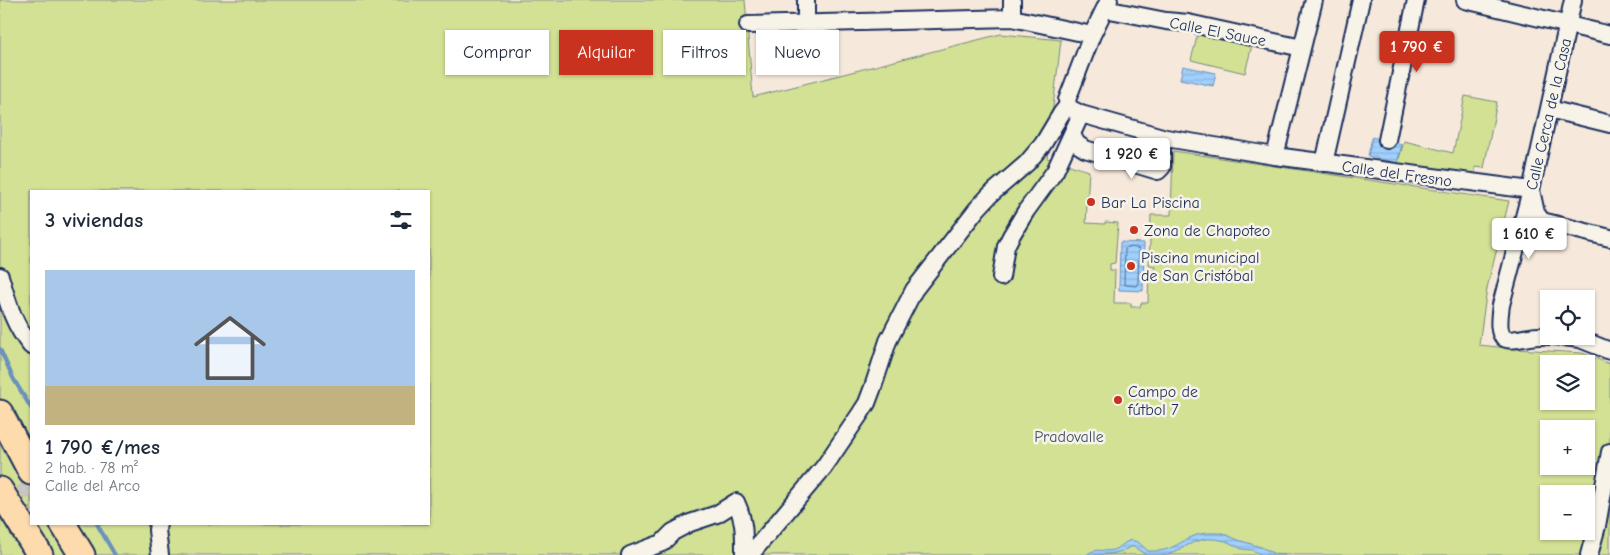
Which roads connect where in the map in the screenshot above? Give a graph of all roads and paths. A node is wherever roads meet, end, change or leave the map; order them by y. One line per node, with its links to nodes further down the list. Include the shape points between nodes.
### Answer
1 (806, 0): 10 (street)
2 (1012, 0): 9 (street)
3 (1314, 0): 15 (street)
4 (1361, 0): 23 (street)
5 (1416, 0): 21 (street)
6 (1465, 0): 11 (street)
7 (1573, 0): 11 (street, Calle Cerca de la Casa)
8 (1107, 4): 13 (street); 15 (street, Calle El Sauce, via 1166,21)
9 (1012, 18): 10 (street); 13 (street)
10 (806, 24): 12 (street)
11 (1568, 24): 14 (street); 16 (street, Calle Cerca de la Casa)
12 (748, 25)
13 (1092, 35): 17 (street, via 1067,100)
14 (1610, 35)
15 (1302, 48): 22 (street)
16 (1549, 109): 18 (street); 24 (street, Calle Cerca de la Casa)
17 (1074, 110): 19 (street); 20 (street, Calle del Fresno); 43 (street, via 1060,114 1043,144 977,209 914,290 888,341 864,409 824,467)
18 (1610, 124)
19 (1072, 135): 20 (street, via 1085,149 1158,171 1162,167); 27 (street, via 1056,171 1010,236)
20 (1162, 137): 22 (street, Calle del Fresno)
21 (1387, 140)
22 (1275, 156): 23 (street, Calle del Fresno)
23 (1324, 163): 24 (street, Calle del Fresno)
24 (1531, 190): 25 (street, via 1536,214 1542,221); 28 (street, Calle Cerca de la Casa, via 1501,305 1499,332 1508,340)
25 (1610, 238)
26 (0, 276): 29 (street, via 11,315)
27 (1001, 277)
28 (1540, 335)
29 (30, 345)
30 (1595, 345): 31 (street)
31 (1610, 351)
32 (0, 413): 34 (highway)
33 (1610, 452): 44 (street, via 1597,526)
34 (30, 470)
35 (0, 490): 38 (highway)
36 (64, 525): 39 (highway)
37 (158, 525): 40 (street)
38 (40, 555)
39 (82, 555)
40 (160, 555)
41 (630, 555): 42 (street, via 662,543 673,532 717,514 736,502 744,526)
42 (744, 555)
43 (750, 555)
44 (1588, 555)

